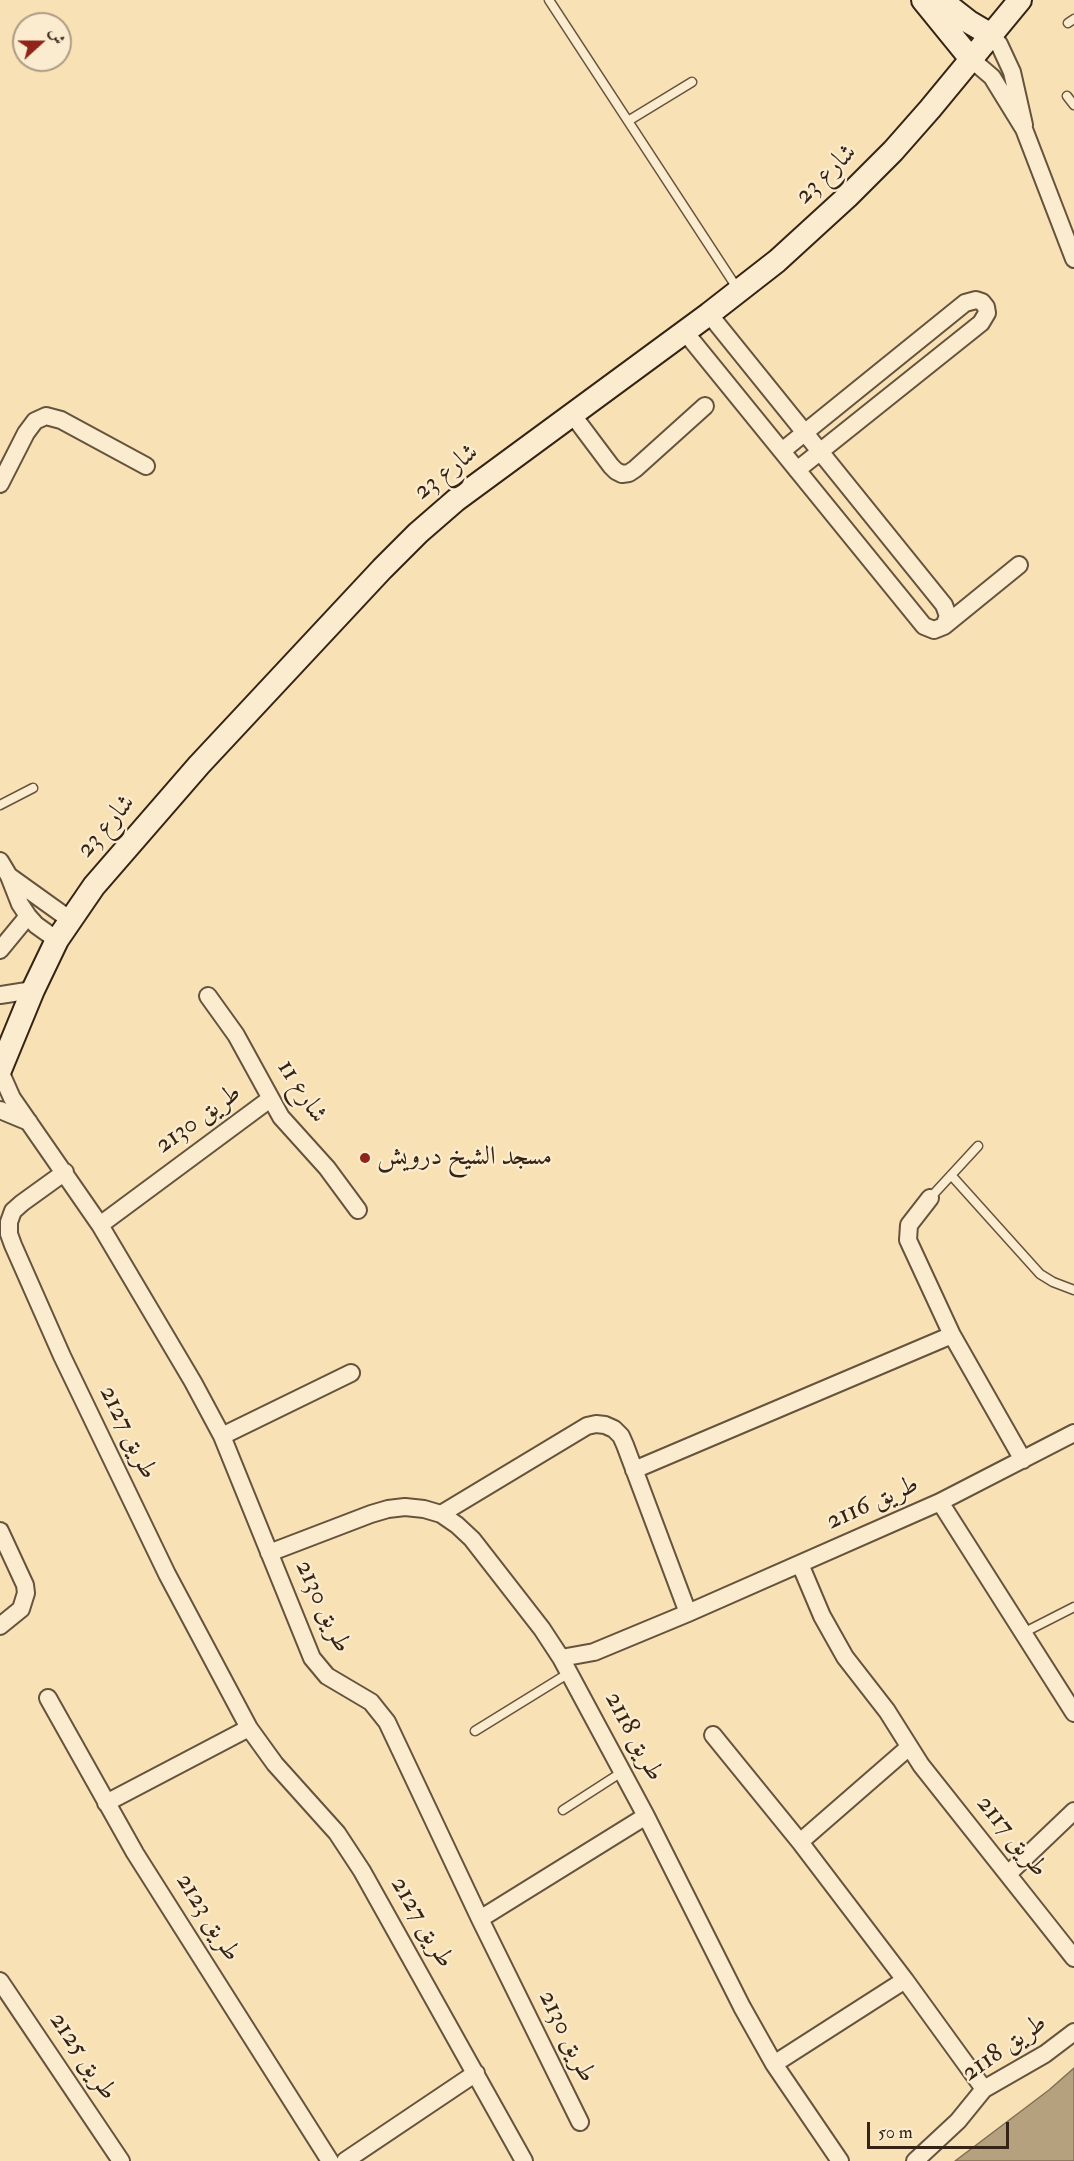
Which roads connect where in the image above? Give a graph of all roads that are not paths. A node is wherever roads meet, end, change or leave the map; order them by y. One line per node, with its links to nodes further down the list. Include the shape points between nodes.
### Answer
1 (549, 0): 10 (lane)
2 (923, 0): 6 (street)
3 (940, 0): 5 (street)
4 (1020, 0): 5 (street, شارع 23)
5 (991, 35): 6 (street, شارع 23); 11 (street, via 1012,72)
6 (971, 59): 11 (street, via 992,77); 13 (street, شارع 23, via 923,118 847,197)
7 (692, 82): 10 (lane)
8 (1067, 96): 9 (lane)
9 (1074, 105)
10 (628, 122): 13 (lane)
11 (1024, 129): 12 (street)
12 (1074, 259)
13 (739, 291): 14 (street, شارع 23)
14 (709, 314): 15 (street, شارع 23); 20 (street)
15 (685, 332): 19 (street, شارع 23); 21 (street)
16 (887, 366): 17 (street); 17 (street, via 965,303 982,302 986,319); 20 (street)
17 (903, 385): 22 (street)
18 (705, 406): 19 (street, via 635,469 622,474 611,466)
19 (572, 414): 35 (street, شارع 23, via 456,500 389,562 199,765)
20 (805, 433): 21 (street); 22 (street)
21 (782, 451): 24 (street)
22 (820, 452): 24 (street); 26 (street)
23 (146, 466): 25 (street, via 62,420 46,416 35,421 26,433)
24 (797, 470): 27 (street)
25 (0, 484)
26 (897, 547): 27 (street); 29 (street, via 948,610)
27 (874, 565): 29 (street, via 924,626 934,630)
28 (1019, 565): 29 (street)
29 (944, 626)
30 (33, 788): 31 (lane)
31 (0, 805)
32 (0, 861): 33 (street)
33 (9, 876): 34 (street); 35 (street)
34 (28, 916): 36 (street); 37 (street)
35 (69, 920): 36 (street, شارع 23)
36 (57, 940): 38 (street, شارع 23)
37 (0, 950)
38 (33, 990): 39 (street); 41 (street, شارع 23)
39 (0, 995)
40 (208, 996): 42 (street, شارع 11, via 236,1035)
41 (0, 1070): 44 (street, طريق 2130, via 12,1098)
42 (270, 1099): 49 (street, شارع 11); 50 (street, طريق 2130)
43 (0, 1110): 44 (street)
44 (30, 1123): 46 (street, طريق 2130)
45 (978, 1146): 47 (lane)
46 (64, 1172): 50 (street, طريق 2130); 70 (street, طريق 2127, via 13,1211 9,1234 113,1465)
47 (951, 1175): 48 (lane); 51 (lane, via 1040,1274)
48 (930, 1198): 52 (street, via 909,1225 908,1240)
49 (358, 1210)
50 (100, 1224): 55 (street, طريق 2130)
51 (1074, 1290)
52 (951, 1335): 56 (street); 57 (street)
53 (351, 1373): 55 (street)
54 (1074, 1433): 56 (street, طريق 2116)
55 (222, 1436): 61 (street, طريق 2130)
56 (1023, 1460): 58 (street, طريق 2116)
57 (634, 1470): 59 (street, via 621,1436 614,1429 587,1426); 64 (street)
58 (940, 1502): 62 (street, طريق 2116); 66 (street)
59 (441, 1514): 61 (street, طريق 2118, via 405,1507 388,1509); 67 (street, طريق 2118, via 472,1539)
60 (0, 1531): 65 (street, via 26,1593 21,1609)
61 (269, 1553): 81 (street, طريق 2130, via 312,1658 327,1676 371,1702 387,1722)
62 (800, 1564): 64 (street, طريق 2116); 73 (street, طريق 2117, via 833,1637 887,1711)
63 (1074, 1607): 66 (lane)
64 (688, 1613): 67 (street, طريق 2116)
65 (0, 1626)
66 (1023, 1633): 69 (street)
67 (565, 1665): 71 (lane); 74 (street, طريق 2118)
68 (48, 1698): 75 (street, طريق 2123)
69 (1074, 1713)
70 (249, 1728): 75 (street); 87 (street, طريق 2127, via 349,1851)
71 (475, 1731)
72 (713, 1735): 79 (street)
73 (908, 1748): 79 (street); 80 (street, طريق 2117)
74 (622, 1772): 76 (lane); 78 (street, طريق 2118)
75 (106, 1803): 91 (street, طريق 2123)
76 (562, 1810)
77 (1074, 1811): 80 (street)
78 (646, 1816): 81 (street); 86 (street, طريق 2118, via 741,2007)
79 (800, 1842): 83 (street)
80 (1008, 1874): 82 (street, طريق 2117)
81 (480, 1919): 89 (street, طريق 2130)
82 (1074, 1959)
83 (905, 1980): 86 (street); 88 (street)
84 (0, 1981): 90 (street, طريق 2125)
85 (1074, 2032): 88 (street, طريق 2118, via 1045,2054)
86 (774, 2064): 94 (street, طريق 2118)
87 (476, 2073): 92 (street); 93 (street, طريق 2127)
88 (984, 2089): 95 (street, طريق 2118, via 946,2133)
89 (580, 2122)
90 (121, 2161)
91 (330, 2161)
92 (345, 2161)
93 (524, 2161)
94 (840, 2161)
95 (915, 2161)

